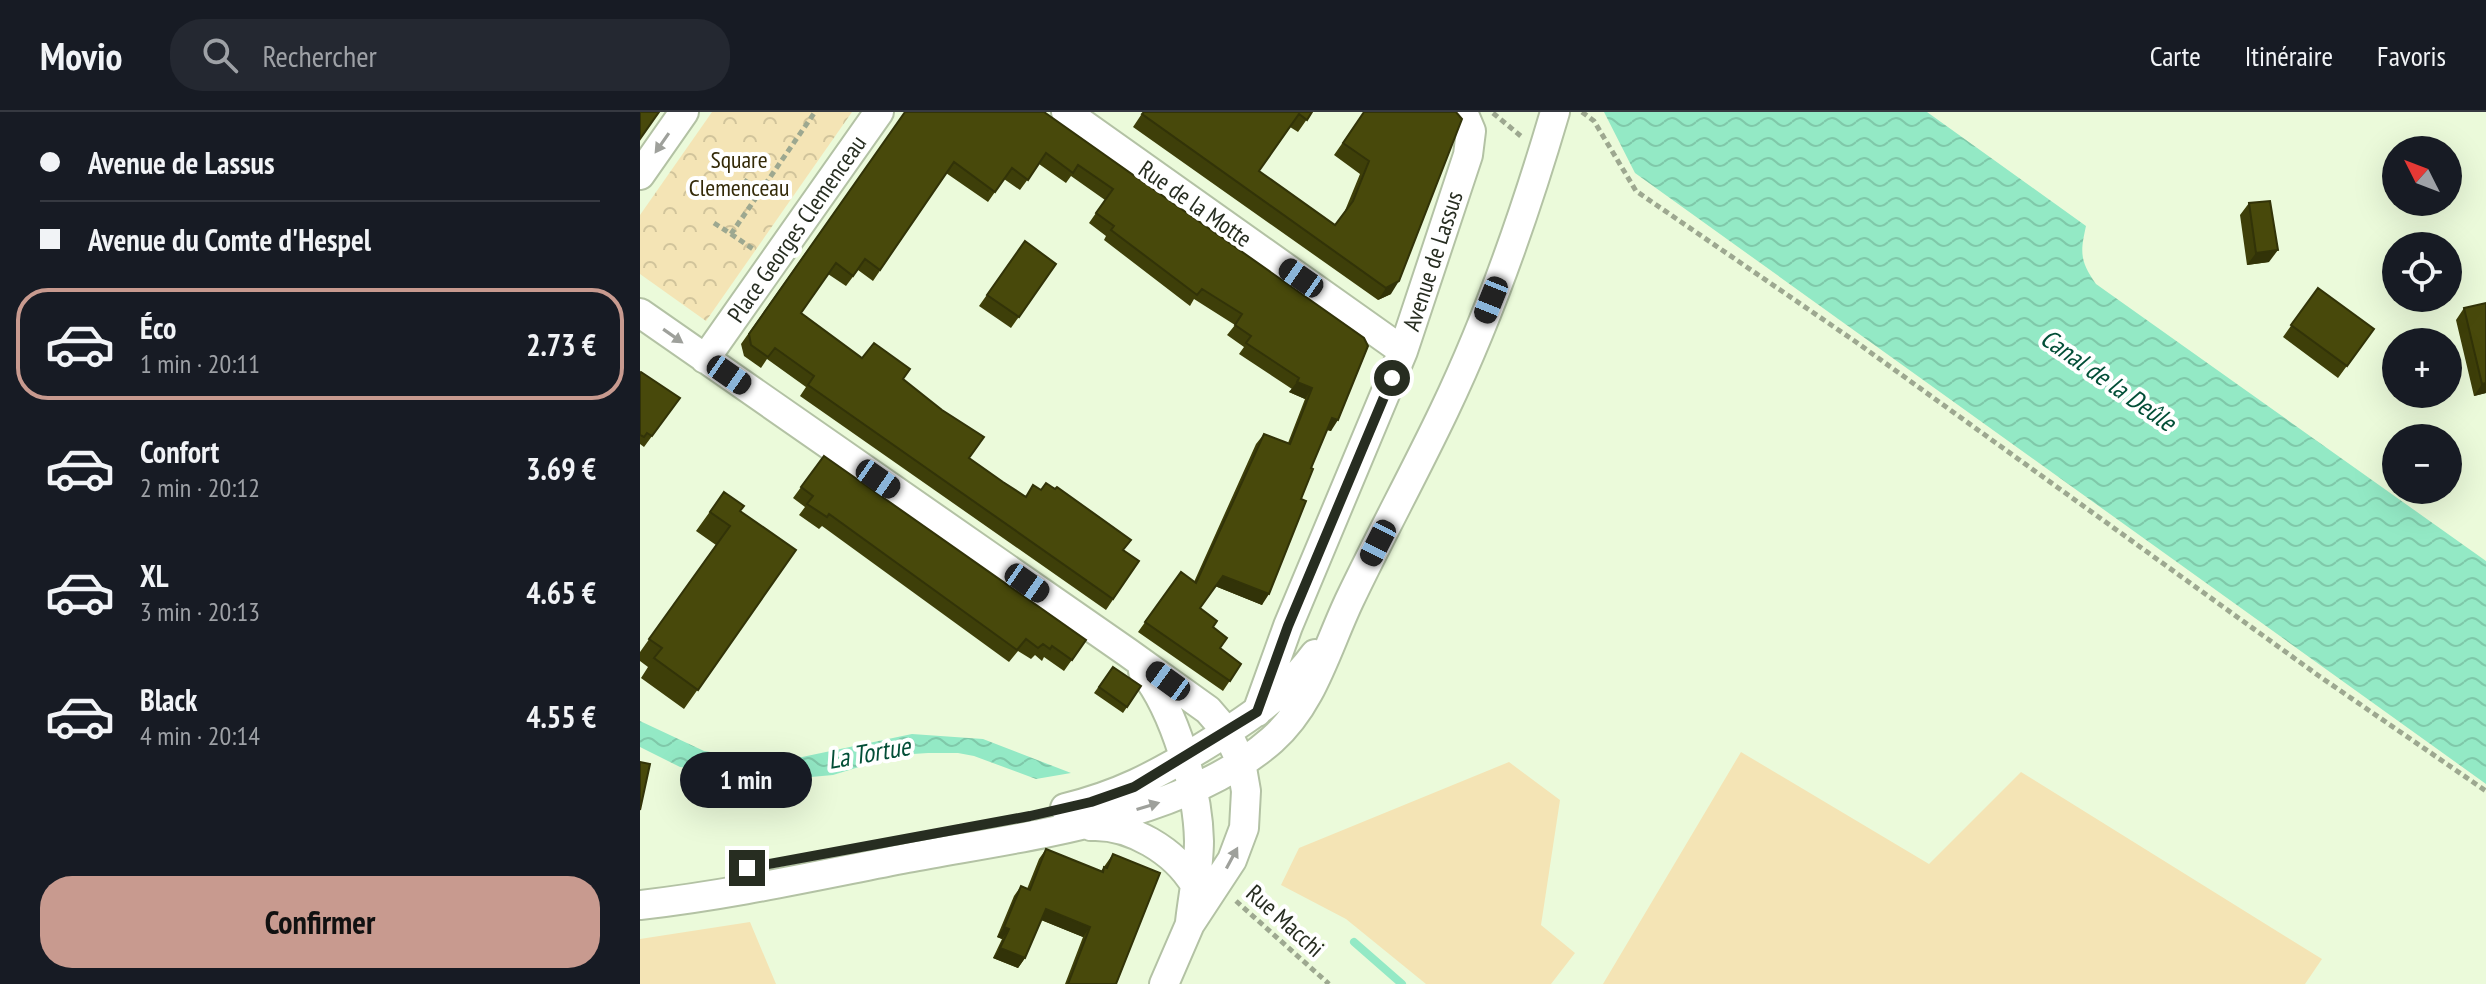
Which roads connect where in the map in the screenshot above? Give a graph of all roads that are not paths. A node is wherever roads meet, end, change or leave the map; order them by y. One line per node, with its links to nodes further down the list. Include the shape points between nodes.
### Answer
1 (684, 112): 6 (street, one-way to 6)
2 (879, 112): 9 (street, Place Georges Clemenceau)
3 (1066, 112): 8 (street, Rue de la Motte)
4 (1555, 112): 10 (street, via 1533,147 1491,300 1468,358)
5 (1474, 114): 8 (street, Avenue de Lassus, via 1468,155)
6 (640, 175)
7 (640, 313): 9 (street, one-way to 9)
8 (1403, 351): 12 (street, Avenue de Lassus)
9 (705, 359): 11 (street)
10 (1350, 600): 12 (street, via 1293,681); 15 (street, via 1303,702 1282,731)
11 (1127, 652): 13 (street, via 1208,710); 14 (street, via 1163,703)
12 (1257, 712): 13 (street)
13 (1227, 732): 14 (street); 15 (street)
14 (1183, 758): 16 (street); 19 (street, via 1134,787 1054,811)
15 (1241, 762): 16 (street); 18 (street, one-way to 15, via 1239,845 1244,828)
16 (1191, 789): 17 (street, one-way to 16, via 1149,806); 18 (street)
17 (1058, 829): 18 (street, via 1109,827 1140,836); 20 (street)
18 (1206, 885): 21 (street)
19 (640, 888)
20 (640, 905)
21 (1164, 984)

